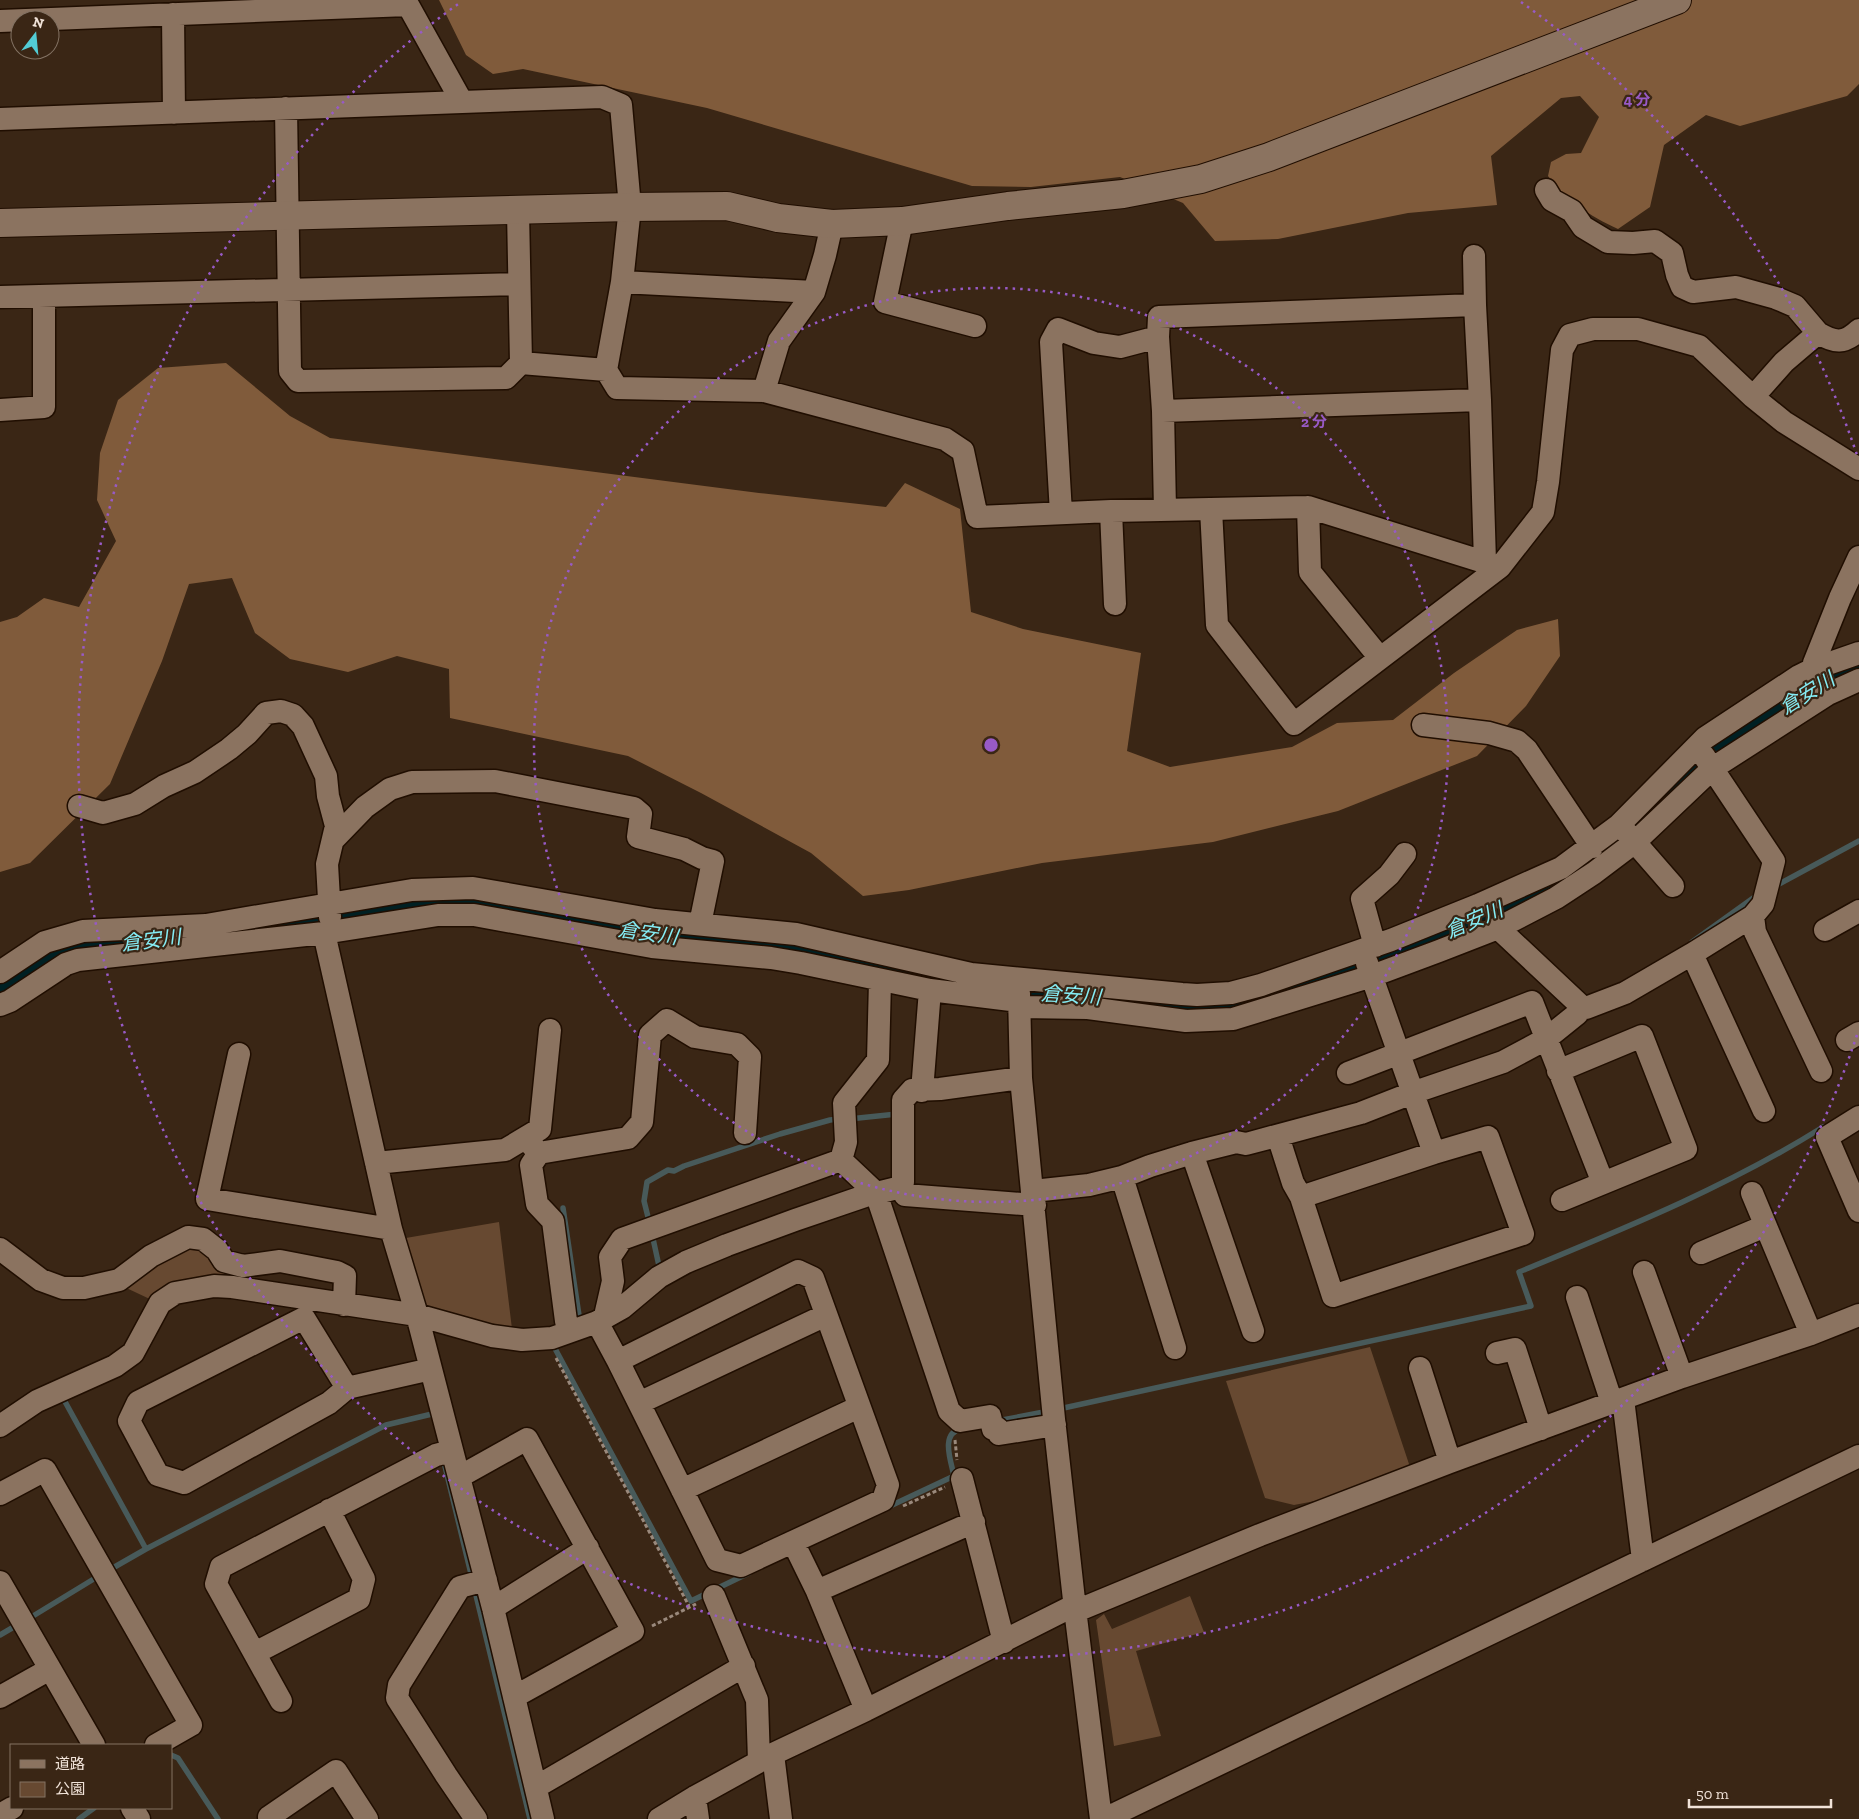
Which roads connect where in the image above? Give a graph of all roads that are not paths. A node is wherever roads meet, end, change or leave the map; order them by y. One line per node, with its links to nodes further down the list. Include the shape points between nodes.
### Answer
1 (1677, 0): 14 (street, via 1269,157 1201,179 1123,194)
2 (406, 3): 4 (street); 6 (street)
3 (88, 9): 4 (street); 5 (street)
4 (173, 14): 8 (street)
5 (0, 21)
6 (462, 102): 7 (street); 11 (street, via 602,97 621,105)
7 (286, 108): 8 (street); 13 (street)
8 (174, 112): 9 (street)
9 (0, 119)
10 (1546, 190): 27 (street, via 1552,200 1572,211 1583,227 1608,242 1655,241 1672,253 1682,287 1693,292 1736,287 1776,298 1795,306)
11 (630, 207): 12 (street); 16 (street, via 727,206 778,218); 18 (street)
12 (518, 210): 13 (street); 19 (street)
13 (289, 215): 15 (street); 20 (street)
14 (902, 221): 16 (street); 25 (street, via 885,302)
15 (0, 223)
16 (832, 224): 21 (street)
17 (1474, 256): 24 (street)
18 (622, 282): 21 (street); 30 (street)
19 (519, 284): 20 (street); 29 (street)
20 (289, 290): 22 (street); 29 (street, via 290,371 298,382 506,378)
21 (814, 292): 31 (street, via 779,341)
22 (44, 296): 23 (street); 34 (street, via 44,407)
23 (0, 297)
24 (1475, 305): 28 (street, via 1159,317); 33 (street)
25 (975, 326)
26 (1859, 330): 27 (street, via 1839,341)
27 (1818, 333): 32 (street, via 1784,362)
28 (1158, 337): 35 (street); 41 (street, via 1120,347 1094,343 1058,328 1051,342)
29 (521, 363): 30 (street)
30 (606, 370): 31 (street, via 616,388)
31 (764, 391): 41 (street, via 945,439 963,452 977,517)
32 (1753, 397): 36 (street, via 1784,422); 43 (street, via 1699,346 1638,329 1593,329 1570,335 1562,350 1543,512)
33 (1480, 400): 35 (street); 43 (street)
34 (0, 410)
35 (1163, 411): 39 (street)
36 (1859, 469)
37 (1308, 507): 38 (street); 43 (street); 46 (street, via 1310,572)
38 (1211, 509): 39 (street); 46 (street, via 1217,625 1294,724)
39 (1165, 510): 40 (street)
40 (1111, 511): 41 (street); 44 (street)
41 (1061, 513)
42 (1859, 557): 48 (street, via 1840,598)
43 (1492, 564): 46 (street)
44 (1115, 604)
45 (1859, 653): 48 (street)
46 (1380, 658)
47 (1859, 680): 48 (street)
48 (1821, 682): 50 (street); 50 (street, via 1799,676)
49 (1423, 726): 54 (street, via 1489,733 1517,741 1527,750)
50 (1707, 753): 52 (street); 52 (street); 59 (street, via 1774,861 1763,904)
51 (80, 806): 53 (street, via 103,812 135,804 195,772 247,734 266,713 281,711 293,714 303,726 326,776 336,826)
52 (1627, 834): 54 (street); 56 (street); 61 (street, via 1594,873 1556,898)
53 (333, 840): 57 (street, via 328,864); 60 (street, via 365,807 390,789 412,782 495,782 634,808 641,814 638,836 713,861)
54 (1592, 847): 65 (street, via 1561,868)
55 (1405, 854): 65 (street, via 1389,875 1362,899)
56 (1673, 886)
57 (330, 903): 60 (street, via 412,890 473,888 655,920); 63 (street); 66 (street, via 206,924 83,931 45,942)
58 (1859, 911): 62 (street)
59 (1753, 916): 64 (street); 79 (street, via 1755,932)
60 (700, 924): 69 (street, via 796,934)
61 (1498, 928): 65 (street); 73 (street)
62 (1825, 930)
63 (327, 932): 68 (street, via 438,915 474,915 652,947 794,962); 72 (street, via 78,960 66,964); 92 (street)
64 (1692, 954): 73 (street, via 1636,988); 84 (street)
65 (1369, 960): 67 (street, via 1231,993 1214,994 1182,994); 71 (street, via 1233,1019 1186,1021 1088,1008); 76 (street)
66 (0, 972)
67 (1018, 978): 69 (street); 71 (street)
68 (880, 981): 70 (street); 91 (street, via 878,1060 844,1103 846,1142)
69 (962, 983): 70 (street); 71 (street)
70 (930, 990): 82 (street)
71 (1019, 1004): 81 (street)
72 (0, 1005)
73 (1582, 1008): 75 (street)
74 (550, 1030): 88 (street, via 540,1129)
75 (1546, 1039): 76 (street, via 1532,1002); 78 (street); 83 (street, via 1503,1062)
76 (1400, 1053): 80 (street); 83 (street)
77 (239, 1054): 103 (street, via 207,1199)
78 (1558, 1071): 94 (street); 94 (street, via 1642,1036 1646,1044 1686,1149)
79 (1821, 1071)
80 (1348, 1073)
81 (1021, 1078): 82 (street); 97 (street)
82 (922, 1091): 95 (street, via 912,1090 903,1100)
83 (1413, 1097): 87 (street); 90 (street)
84 (1764, 1110)
85 (1859, 1117): 101 (street, via 1827,1137)
86 (745, 1133): 88 (street, via 750,1057 737,1044 695,1038 667,1020 650,1035 642,1122 628,1138)
87 (1278, 1136): 89 (street); 99 (street, via 1293,1183)
88 (532, 1146): 92 (street); 115 (street, via 531,1165 537,1204 553,1220)
89 (1192, 1153): 93 (street, via 1150,1166); 116 (street)
90 (1434, 1153): 99 (street); 99 (street, via 1488,1137 1523,1234 1333,1296)
91 (841, 1160): 98 (street); 110 (street, via 622,1239 610,1256 613,1281)
92 (376, 1163): 103 (street)
93 (1123, 1182): 97 (street); 118 (street)
94 (1603, 1182): 100 (street)
95 (901, 1187): 97 (street, via 905,1194); 98 (street)
96 (1752, 1193): 102 (street)
97 (1037, 1194): 128 (street)
98 (877, 1197): 110 (street, via 786,1223 686,1262 659,1277 622,1308); 128 (street, via 950,1411 960,1421 990,1416 993,1429 997,1428 999,1434)
99 (1301, 1197)
100 (1562, 1200)
101 (1859, 1211)
102 (1765, 1226): 105 (street); 117 (street)
103 (391, 1229): 111 (street)
104 (0, 1249): 109 (street, via 41,1280 63,1288 84,1288 118,1280 151,1256 188,1237 203,1239 217,1250 224,1261 243,1266 280,1261 337,1272 345,1276)
105 (1701, 1253)
106 (1644, 1272): 123 (street)
107 (288, 1296): 109 (street); 114 (street); 129 (street, via 214,1286 175,1293 160,1303 132,1353 115,1366 37,1401)
108 (1577, 1297): 125 (street)
109 (344, 1305): 111 (street)
110 (604, 1314): 111 (street, via 552,1338 522,1340 492,1336); 120 (street)
111 (417, 1315): 122 (street)
112 (826, 1315): 120 (street, via 813,1278 798,1272); 126 (street); 127 (street)
113 (1859, 1315): 117 (street)
114 (304, 1318): 124 (street); 124 (street, via 138,1402 129,1421 158,1475 184,1483 329,1403)
115 (566, 1321)
116 (1253, 1331)
117 (1811, 1334): 123 (street)
118 (1176, 1348)
119 (1497, 1353): 130 (street, via 1515,1349)
120 (618, 1360): 126 (street)
121 (1420, 1368): 133 (street)
122 (424, 1371): 124 (street); 131 (street)
123 (1682, 1377): 125 (street)
124 (347, 1388)
125 (1618, 1401): 130 (street); 142 (street)
126 (639, 1403): 136 (street)
127 (859, 1407): 136 (street); 140 (street, via 888,1484 883,1500)
128 (1054, 1416): 148 (street)
129 (0, 1426)
130 (1541, 1429): 133 (street)
131 (444, 1453): 134 (street); 138 (street)
132 (1859, 1456): 142 (street)
133 (1450, 1462): 148 (street)
134 (459, 1477): 141 (street, via 527,1439); 144 (street)
135 (962, 1479): 139 (street)
136 (682, 1490): 140 (street, via 717,1560 741,1566)
137 (0, 1494): 158 (street, via 45,1470 191,1725)
138 (329, 1510): 150 (street, via 364,1579 359,1599); 150 (street, via 222,1567 216,1584)
139 (974, 1522): 145 (street); 149 (street)
140 (793, 1542): 145 (street)
141 (588, 1548): 147 (street); 154 (street, via 632,1632)
142 (1643, 1560): 162 (street)
143 (0, 1582): 152 (street)
144 (477, 1582): 147 (street); 165 (street, via 460,1587 400,1685 397,1698)
145 (817, 1591): 156 (street)
146 (714, 1596): 151 (street)
147 (493, 1608): 154 (street)
148 (1075, 1609): 149 (street, via 1068,1609); 162 (street)
149 (1004, 1642): 156 (street)
150 (255, 1653): 155 (street)
151 (744, 1666): 159 (street, via 757,1700); 160 (street)
152 (50, 1668): 153 (street); 157 (street)
153 (0, 1697)
154 (514, 1697): 160 (street)
155 (281, 1701)
156 (866, 1710): 159 (street)
157 (93, 1744)
158 (158, 1744)
159 (766, 1758): 161 (street); 169 (street)
160 (536, 1787): 166 (street)
161 (695, 1797): 167 (street); 168 (street)
162 (1103, 1815)
163 (271, 1819): 164 (street, via 269,1816 336,1771)
164 (367, 1819)
165 (476, 1819)
166 (543, 1819)
167 (659, 1819)
168 (698, 1819)
169 (781, 1819)

